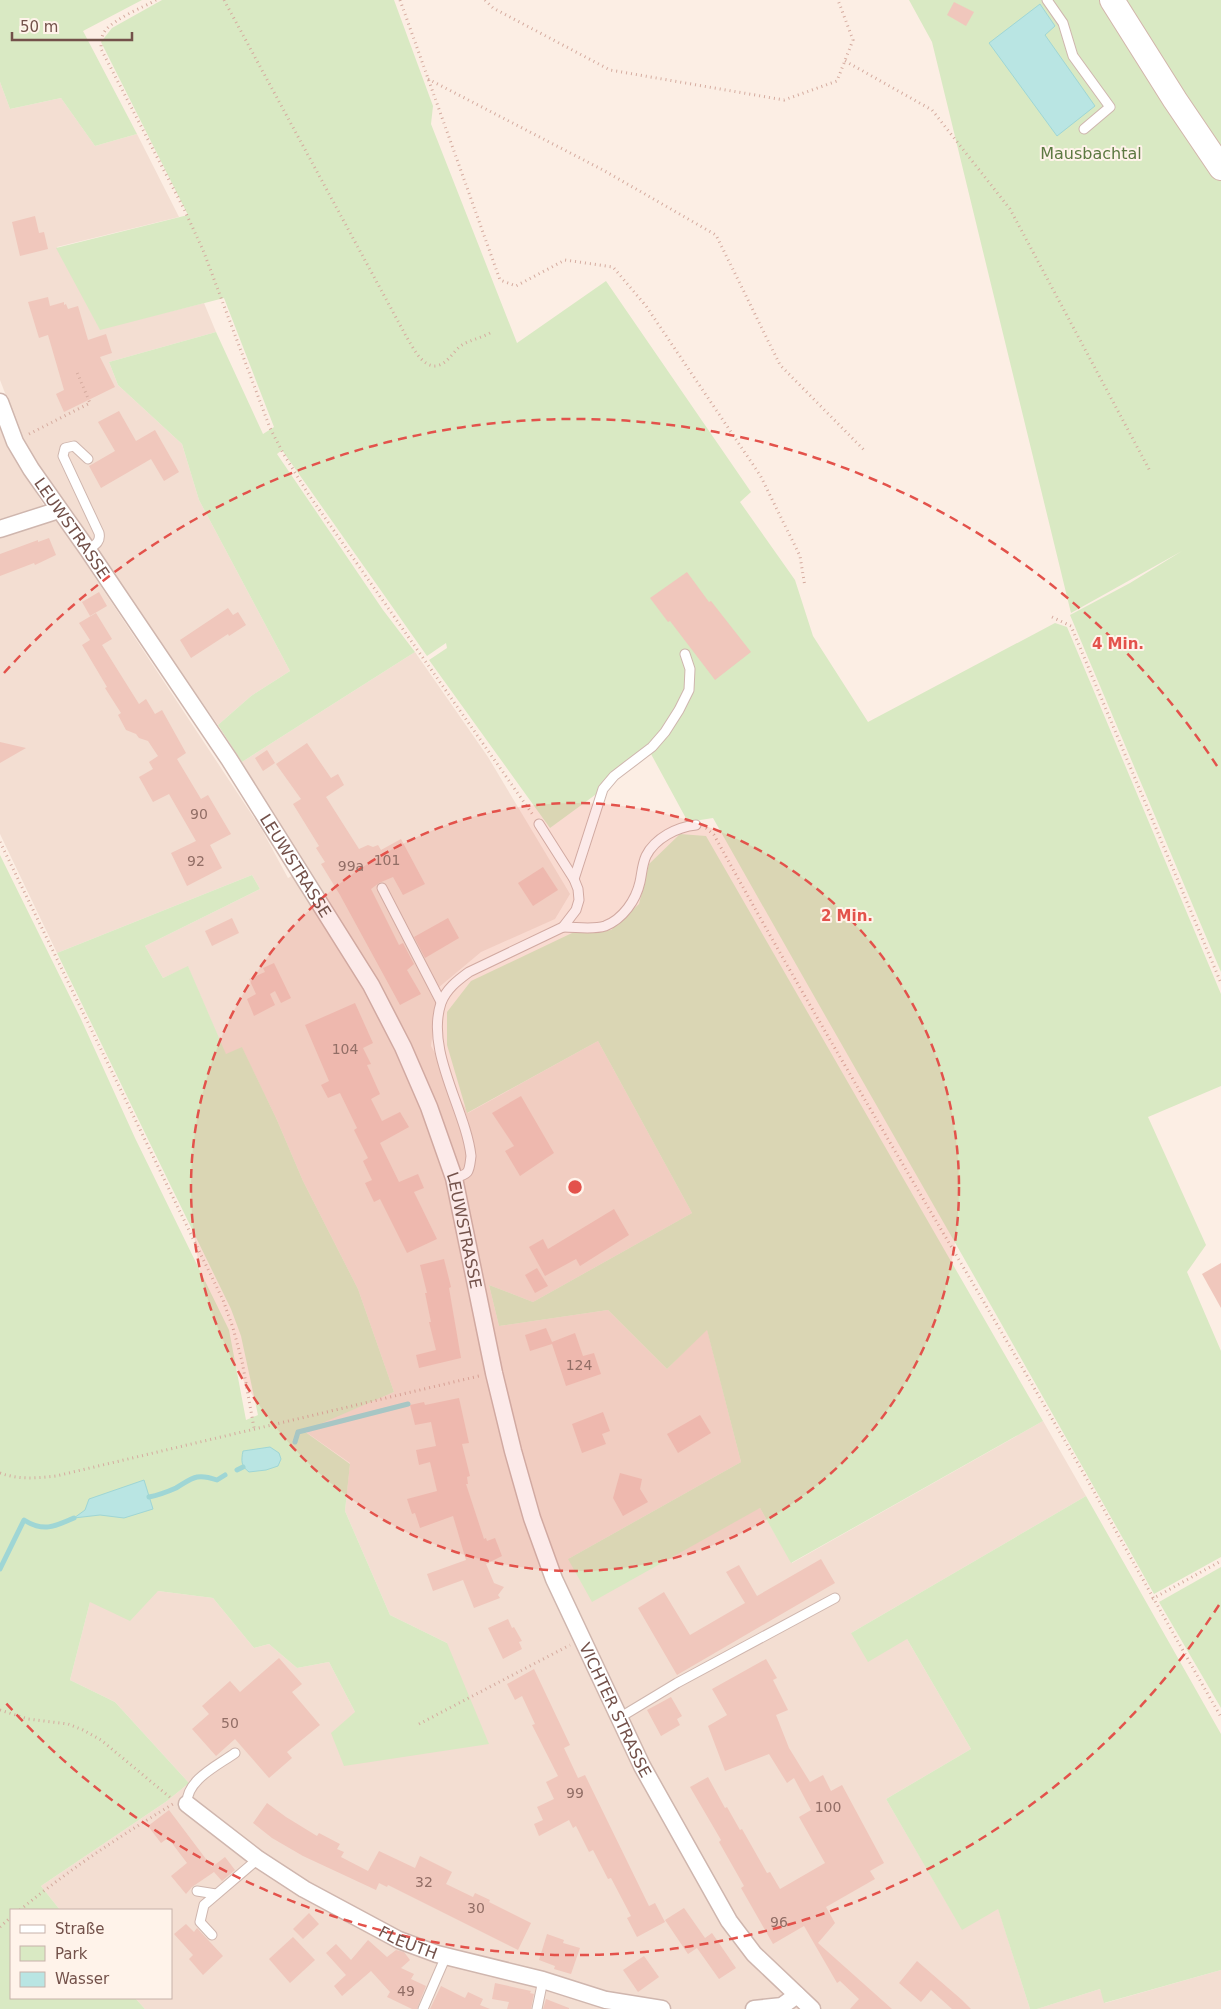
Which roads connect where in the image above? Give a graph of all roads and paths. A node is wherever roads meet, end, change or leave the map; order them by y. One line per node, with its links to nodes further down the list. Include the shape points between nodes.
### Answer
1 (156, 0): 25 (path, via 105,31 101,49 196,234 270,428 309,495)
2 (224, 0): 12 (path, via 419,357 430,366 438,366 460,346)
3 (400, 0): 9 (path)
4 (484, 0): 8 (path, via 493,8 610,70 784,100 837,81)
5 (838, 0): 8 (path, via 853,40)
6 (1047, 0): 10 (lane, via 1063,23 1073,56 1110,107)
7 (1112, 0): 11 (main road)
8 (845, 61): 18 (path, via 932,110 1010,209)
9 (428, 79): 16 (path, via 603,170 716,235 780,365); 22 (path, via 500,280 516,286 565,260 613,268 646,306 760,475 800,556)
10 (1084, 129)
11 (1221, 168)
12 (490, 333)
13 (76, 370): 15 (path, via 90,403)
14 (0, 402): 19 (street, LEUWSTRASSE, via 15,442)
15 (34, 431)
16 (865, 451)
17 (88, 459): 21 (lane, via 74,446 62,452 99,533 99,542)
18 (1150, 471)
19 (59, 510): 20 (street); 21 (street, LEUWSTRASSE)
20 (0, 529)
21 (88, 550): 33 (street, LEUWSTRASSE, via 229,759 371,984 430,1107)
22 (805, 587)
23 (1052, 617): 31 (path, via 1071,626)
24 (685, 654): 28 (lane, via 690,669 688,690 679,710 652,747 614,776 603,789)
25 (539, 824): 28 (lane)
26 (696, 825): 30 (lane, via 673,831 652,848 642,865 640,882 632,902 614,921 600,927); 39 (path, via 714,835)
27 (0, 842): 35 (path, via 223,1300 242,1361)
28 (574, 880): 30 (lane, via 578,889 576,910)
29 (382, 888): 32 (lane)
30 (563, 927): 32 (lane, via 469,972 456,982)
31 (1221, 983)
32 (441, 1002): 33 (lane, via 438,1018 440,1046 471,1156 466,1175)
33 (454, 1178): 34 (street, LEUWSTRASSE)
34 (494, 1373): 35 (path); 40 (street, VICHTER STRASSE, via 532,1518 554,1580)
35 (254, 1428): 36 (path, via 56,1476 31,1479)
36 (0, 1473)
37 (1221, 1560): 39 (path)
38 (834, 1598): 43 (lane)
39 (1152, 1599): 42 (path)
40 (582, 1639): 43 (street, VICHTER STRASSE); 44 (path)
41 (0, 1710): 50 (path, via 83,1730 101,1740 177,1802 146,1820)
42 (1221, 1717)
43 (619, 1718): 56 (street, VICHTER STRASSE, via 642,1766 729,1920 754,1954)
44 (419, 1724)
45 (235, 1753): 46 (lane, via 203,1775 186,1796)
46 (187, 1804): 47 (street, FLEUTH)
47 (258, 1860): 49 (lane); 54 (street, FLEUTH, via 304,1889 399,1940)
48 (197, 1891): 49 (lane)
49 (216, 1894): 53 (lane, via 204,1905 200,1922)
50 (21, 1909)
51 (10, 1918): 52 (path)
52 (0, 1927)
53 (212, 1935)
54 (446, 1956): 55 (street, FLEUTH); 57 (lane)
55 (543, 1980): 58 (lane); 59 (street, FLEUTH, via 606,2000)
56 (796, 1995): 60 (street, via 782,2006); 61 (street, VICHTER STRASSE)
57 (423, 2009)
58 (537, 2009)
59 (662, 2009)
60 (754, 2009)
61 (812, 2009)

